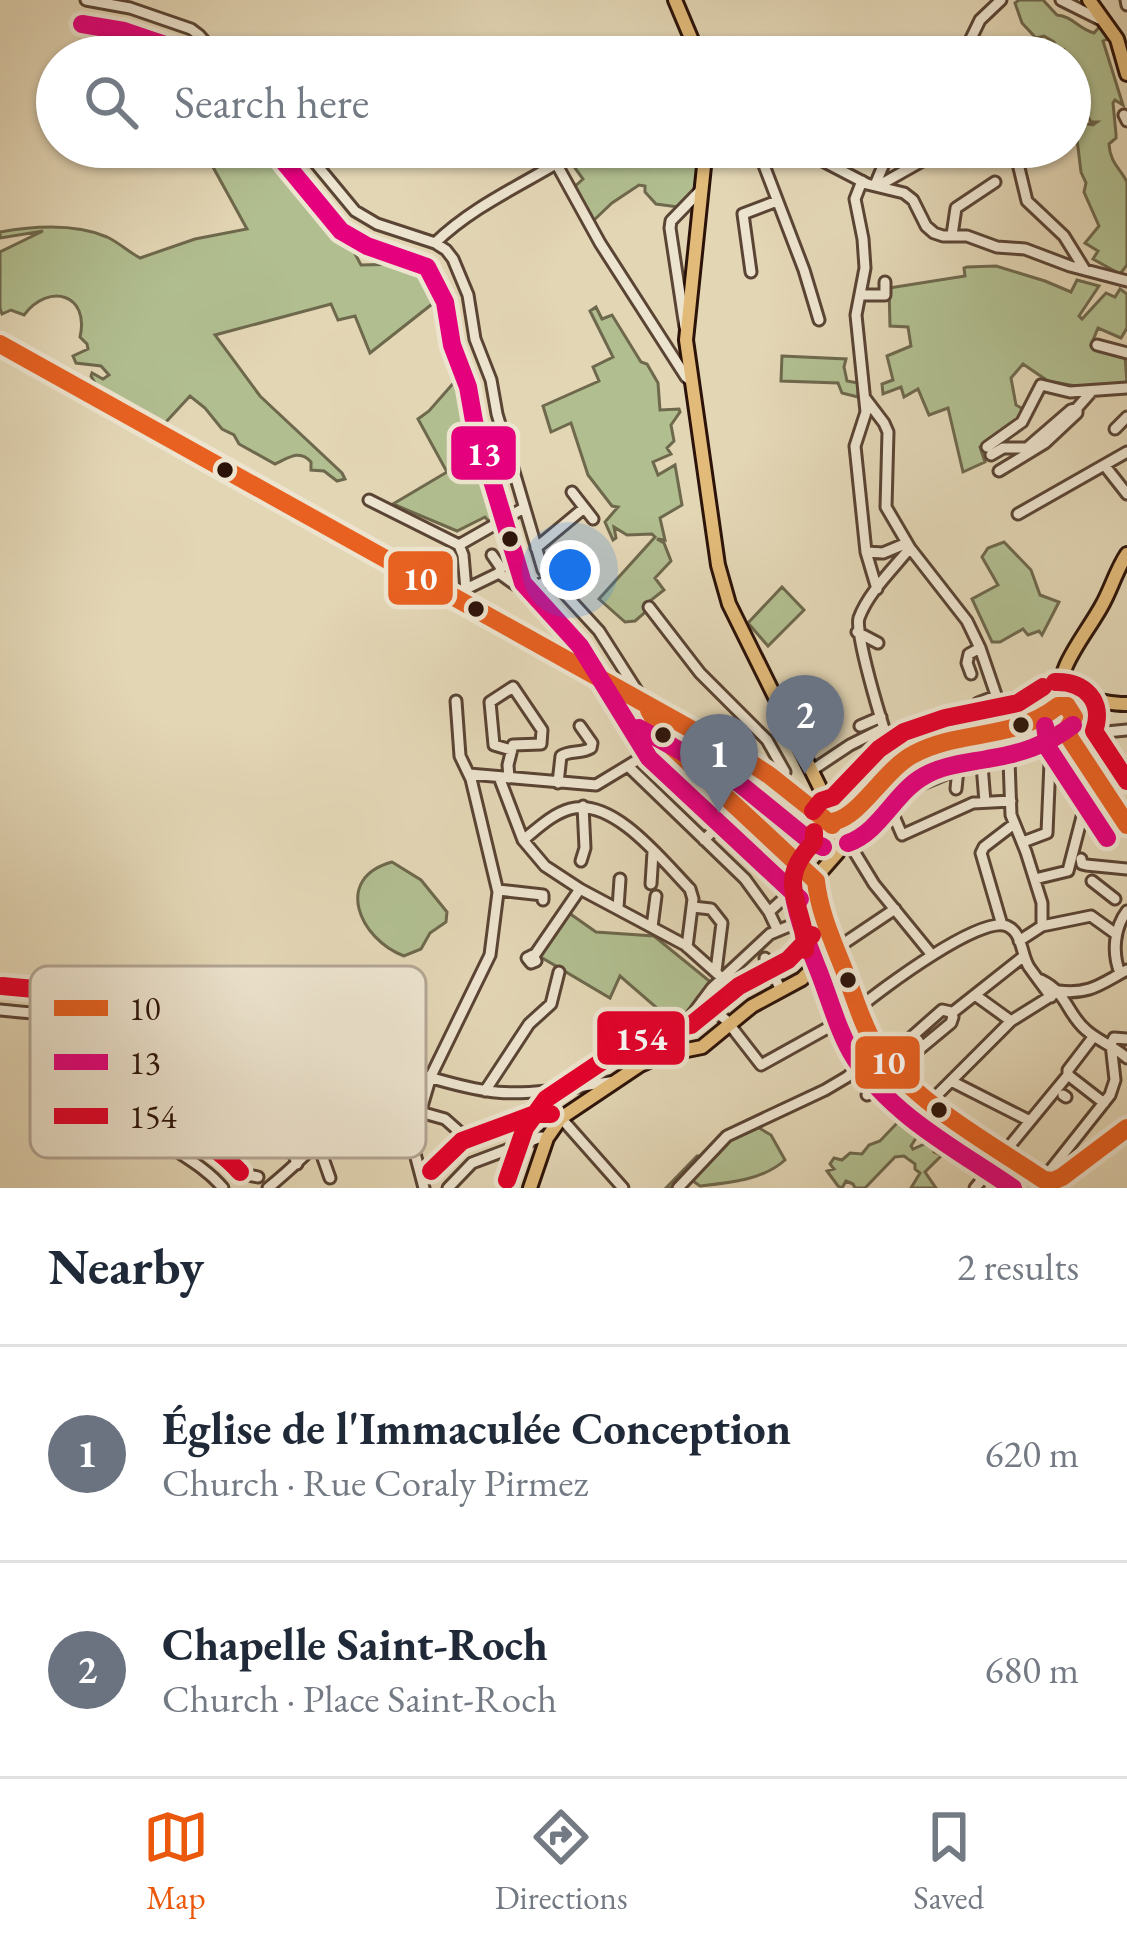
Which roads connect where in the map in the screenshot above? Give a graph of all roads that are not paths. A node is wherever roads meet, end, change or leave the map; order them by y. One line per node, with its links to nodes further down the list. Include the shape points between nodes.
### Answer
1 (86, 0): 7 (street)
2 (675, 0): 8 (main road)
3 (1000, 0): 9 (street)
4 (1061, 0): 6 (street)
5 (1089, 0): 6 (main road)
6 (1104, 21): 10 (main road)
7 (197, 36)
8 (690, 36)
9 (972, 36)
10 (1127, 74)
11 (319, 168): 26 (street, via 355,212)
12 (551, 168): 26 (street, via 459,220)
13 (558, 168): 37 (street)
14 (703, 168): 23 (main road)
15 (765, 168): 24 (street)
16 (837, 168): 20 (street)
17 (883, 168): 22 (street)
18 (909, 168): 22 (street)
19 (1019, 168): 27 (street, via 1027,201)
20 (862, 181): 22 (street); 31 (street, via 855,199 865,268)
21 (995, 182): 25 (street, via 956,208)
22 (876, 186): 25 (street, via 904,193 934,233)
23 (699, 195): 32 (main road); 32 (street, via 670,228)
24 (777, 201): 28 (street, via 743,214); 33 (street)
25 (952, 235): 27 (street)
26 (435, 243): 52 (street, via 453,259 468,295)
27 (1085, 270): 29 (street)
28 (751, 272)
29 (1127, 281)
30 (885, 282): 31 (street, via 884,295)
31 (860, 295): 40 (street)
32 (684, 311): 37 (main road)
33 (819, 320)
34 (0, 344): 66 (main road)
35 (1097, 345): 36 (street)
36 (1127, 353)
37 (692, 381): 91 (main road, via 721,580)
38 (1127, 388): 39 (street)
39 (1092, 391): 41 (street); 44 (street, via 1041,385)
40 (865, 398): 57 (street, via 888,432 886,507); 59 (street, via 855,446)
41 (1077, 408): 44 (street, via 1028,448); 48 (street, via 1060,432)
42 (1127, 417): 43 (street)
43 (1115, 429)
44 (1001, 444): 45 (street)
45 (989, 451)
46 (1127, 452): 47 (street)
47 (1106, 466): 50 (street); 54 (street)
48 (999, 471)
49 (572, 492): 53 (street)
50 (1127, 494)
51 (369, 500): 56 (street)
52 (524, 508): 56 (street); 58 (street)
53 (584, 508): 55 (street); 58 (street)
54 (1018, 514)
55 (593, 519)
56 (459, 545): 66 (street)
57 (909, 546): 59 (street); 65 (street); 71 (street)
58 (536, 548): 63 (street)
59 (866, 552): 65 (street)
60 (1127, 554): 77 (main road, via 1068,661)
61 (492, 555): 62 (street)
62 (499, 573): 64 (street); 66 (street)
63 (549, 579): 64 (street); 75 (street, via 598,631)
64 (530, 590): 67 (street)
65 (877, 590): 69 (street)
66 (464, 596): 75 (main road)
67 (548, 604)
68 (649, 607): 94 (street, via 767,740)
69 (857, 632): 70 (street); 79 (street)
70 (878, 643)
71 (980, 648): 72 (street, via 969,654); 73 (street)
72 (971, 674)
73 (996, 696): 83 (street); 84 (street, via 978,703)
74 (455, 701): 93 (street)
75 (646, 704): 78 (main road); 85 (main road)
76 (1127, 707): 77 (main road, via 1084,705)
77 (1060, 720): 82 (street, via 1089,731); 83 (main road); 83 (street, via 1028,734); 95 (main road); 116 (street, via 1047,832)
78 (678, 722): 85 (street); 88 (main road)
79 (882, 722): 81 (street); 89 (street); 91 (street)
80 (580, 726): 97 (street, via 591,748 561,756)
81 (860, 726)
82 (1127, 730)
83 (1012, 731): 84 (main road); 103 (street)
84 (986, 736): 86 (street); 89 (main road, via 928,748); 104 (street)
85 (667, 742): 90 (street); 101 (main road)
86 (951, 745): 92 (street); 99 (street, via 909,760)
87 (511, 750): 87 (street, via 541,744 542,730 513,687 490,702 494,745); 96 (street)
88 (753, 764): 94 (main road); 101 (street)
89 (898, 765): 105 (main road)
90 (629, 767): 98 (street); 115 (street)
91 (809, 767): 94 (street); 112 (main road)
92 (953, 771): 102 (street); 106 (street)
93 (469, 774): 96 (street); 113 (street)
94 (775, 775): 108 (street); 112 (main road)
95 (1096, 776): 111 (main road); 124 (street, via 1068,871)
96 (504, 778): 97 (street); 114 (street)
97 (558, 783): 98 (street)
98 (591, 786): 107 (street)
99 (881, 786): 102 (street); 112 (street)
100 (846, 792): 105 (street)
101 (724, 795): 108 (main road)
102 (886, 799): 106 (street, via 902,835)
103 (1011, 800): 104 (street); 109 (street)
104 (985, 802): 106 (street)
105 (860, 805): 112 (main road)
106 (966, 806)
107 (588, 807): 114 (street, via 559,813); 118 (street, via 616,817); 120 (street)
108 (736, 807): 115 (street); 122 (main road)
109 (1014, 824): 116 (street); 140 (street, via 981,853)
110 (498, 825): 113 (street)
111 (1127, 825)
112 (839, 826): 117 (main road)
113 (484, 831): 128 (street)
114 (523, 840): 127 (street)
115 (704, 841): 136 (street)
116 (1023, 842): 124 (street)
117 (844, 850): 122 (main road); 134 (street)
118 (653, 852): 126 (street); 132 (street)
119 (1082, 860): 121 (street)
120 (580, 861)
121 (1127, 869)
122 (812, 878): 136 (street); 137 (main road)
123 (620, 879): 133 (street)
124 (1035, 879): 138 (street)
125 (1092, 881): 130 (street)
126 (651, 884)
127 (580, 889): 133 (street); 148 (street)
128 (497, 890): 131 (street); 176 (street, via 490,955)
129 (656, 896): 139 (street)
130 (1114, 899)
131 (543, 900)
132 (693, 901): 146 (street); 153 (street, via 722,923)
133 (618, 908): 139 (street)
134 (895, 909): 145 (street); 147 (street)
135 (1127, 911): 144 (street)
136 (769, 912): 142 (street)
137 (823, 912): 142 (street); 145 (main road)
138 (1042, 926): 143 (street); 144 (street, via 1091,916)
139 (652, 927): 146 (street)
140 (1007, 927): 141 (street); 143 (street); 147 (street, via 976,932)
141 (1025, 927)
142 (778, 931): 153 (street)
143 (1019, 940): 149 (street)
144 (1120, 940): 152 (street)
145 (834, 946): 154 (main road); 158 (main road)
146 (687, 947): 153 (street)
147 (933, 955): 158 (street)
148 (534, 956)
149 (1024, 956): 155 (street); 156 (street)
150 (765, 958): 154 (street)
151 (559, 972): 180 (street, via 551,1004)
152 (1124, 972): 155 (street, via 1100,987)
153 (719, 974): 157 (street)
154 (781, 990): 163 (main road)
155 (1055, 994): 162 (street); 164 (street)
156 (975, 995): 161 (street); 162 (street)
157 (702, 1001): 163 (street); 170 (street)
158 (860, 1009): 163 (street, via 760,1065); 168 (main road)
159 (0, 1010): 160 (street)
160 (30, 1013)
161 (952, 1013): 166 (street, via 942,1010); 169 (street, via 951,1023)
162 (1011, 1021): 178 (street)
163 (729, 1024): 170 (main road, via 702,1047)
164 (1094, 1036): 167 (street); 174 (street)
165 (1127, 1039): 167 (street)
166 (907, 1041): 168 (street); 169 (street)
167 (1112, 1044): 171 (street); 183 (street, via 1114,1079)
168 (879, 1052): 172 (street); 173 (main road)
169 (916, 1052): 173 (street)
170 (662, 1055): 177 (main road)
171 (1127, 1058)
172 (866, 1060): 181 (street, via 877,1088); 210 (street, via 825,1090 727,1136)
173 (897, 1076): 182 (main road)
174 (1068, 1076): 183 (street); 186 (street)
175 (426, 1078): 176 (street)
176 (429, 1079): 179 (street); 180 (street)
177 (616, 1081): 180 (street); 185 (main road)
178 (951, 1081): 182 (street); 186 (street)
179 (426, 1090)
180 (484, 1091)
181 (868, 1094)
182 (930, 1102): 190 (main road)
183 (1104, 1103): 197 (street)
184 (426, 1114): 188 (street)
185 (561, 1118): 189 (main road); 209 (street)
186 (1030, 1121): 190 (street)
187 (1127, 1127): 198 (main road)
188 (463, 1135)
189 (547, 1138): 207 (street, via 472,1163); 208 (main road)
190 (1005, 1152): 201 (main road); 211 (street)
191 (188, 1158): 204 (street)
192 (228, 1158): 203 (street, via 233,1172)
193 (292, 1158): 200 (street)
194 (303, 1158): 200 (street)
195 (323, 1158): 202 (street)
196 (416, 1158): 206 (street)
197 (1061, 1160): 198 (street, via 1072,1167); 201 (street, via 1047,1177)
198 (1083, 1161): 201 (main road, via 1058,1179)
199 (259, 1163): 203 (street)
200 (293, 1167): 203 (street); 205 (street)
201 (1028, 1169)
202 (330, 1178)
203 (263, 1184)
204 (224, 1188)
205 (295, 1188)
206 (424, 1188)
207 (448, 1188)
208 (530, 1188)
209 (623, 1188)
210 (678, 1188)
211 (975, 1188)

